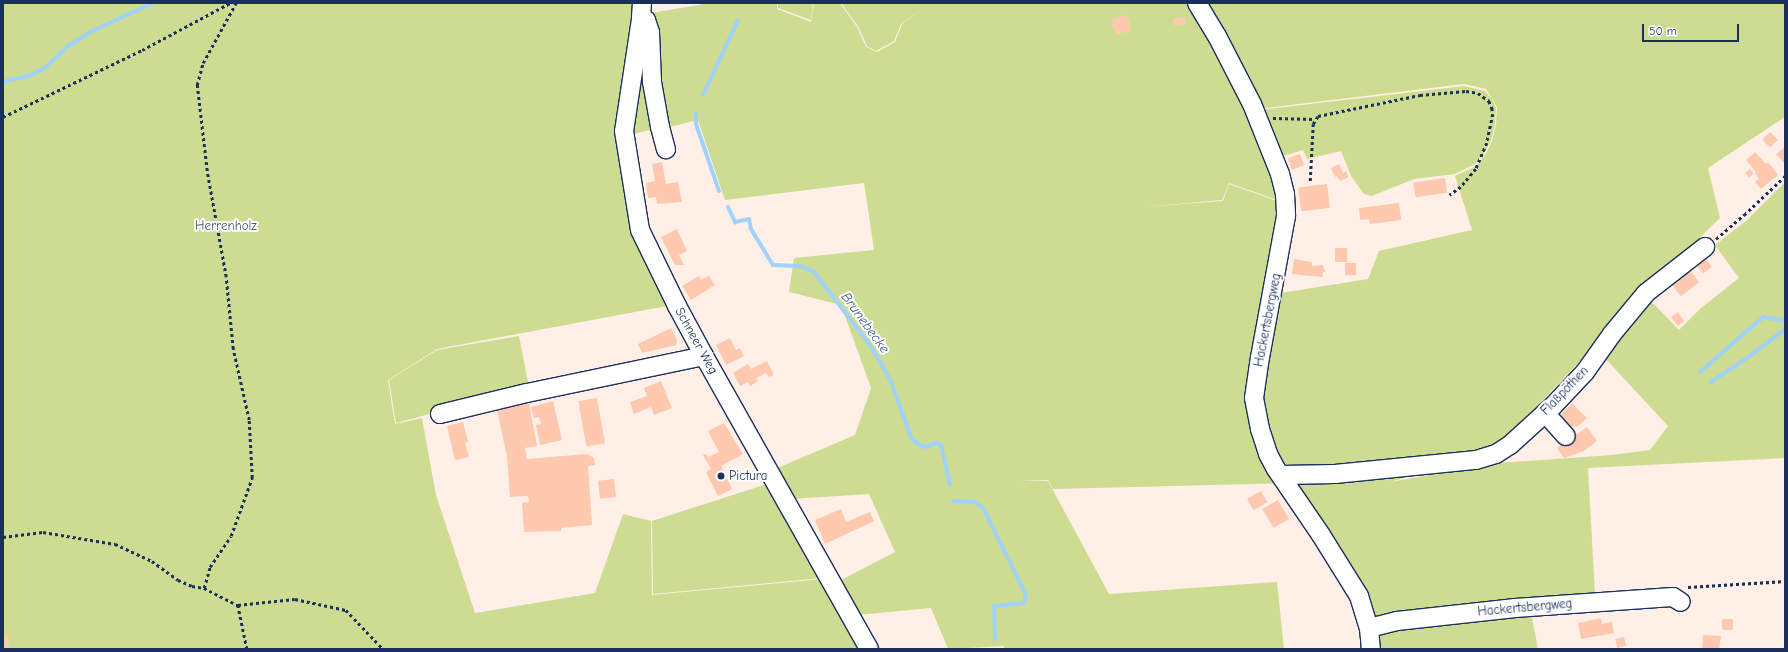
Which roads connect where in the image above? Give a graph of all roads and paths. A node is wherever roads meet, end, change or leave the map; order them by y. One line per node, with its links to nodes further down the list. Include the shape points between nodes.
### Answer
1 (230, 3): 5 (path, via 142,50)
2 (236, 3): 19 (path, via 203,63 197,85 226,277 233,349 249,420 252,478 231,536 210,566)
3 (1197, 3): 6 (street, Hackertsbergweg, via 1218,36)
4 (642, 11): 8 (street, via 650,32 652,82); 13 (street, Schneer Weg, via 624,131 640,230)
5 (3, 117)
6 (1257, 118): 7 (path); 17 (street, Hackertsbergweg, via 1286,194 1286,216 1254,398 1268,454)
7 (1314, 119): 10 (path); 11 (path, via 1322,115 1420,95 1466,91 1478,93 1490,101 1492,108 1488,143 1476,169 1461,187)
8 (666, 149)
9 (1785, 176): 12 (path)
10 (1310, 181)
11 (1450, 195)
12 (1705, 247): 14 (street, Flaßpöthen, via 1646,293 1585,372)
13 (704, 356): 15 (street); 25 (street, Schneer Weg)
14 (1545, 413): 16 (street); 17 (street, Flaßpöthen, via 1510,445 1496,454 1476,460 1335,474)
15 (440, 414)
16 (1566, 436)
17 (1282, 475): 22 (street, Hackertsbergweg, via 1359,596)
18 (3, 537): 19 (path, via 42,532 115,544 152,561 178,580)
19 (204, 588): 21 (path)
20 (1681, 602): 22 (street, Hackertsbergweg, via 1674,597 1515,608 1397,621)
21 (238, 605): 23 (path); 24 (path, via 295,600 346,610)
22 (1369, 628): 26 (street, Hackertsbergweg)
23 (247, 649)
24 (382, 649)
25 (869, 649)
26 (1371, 649)

